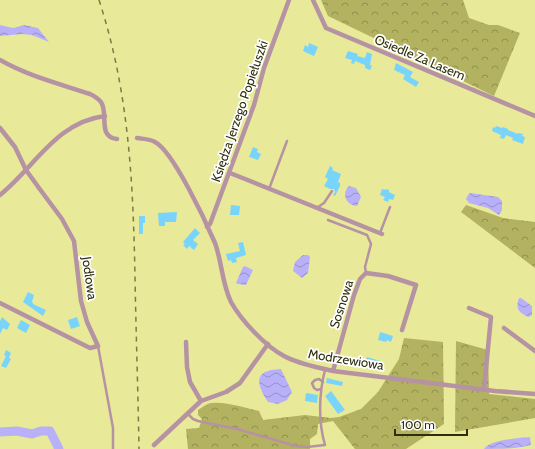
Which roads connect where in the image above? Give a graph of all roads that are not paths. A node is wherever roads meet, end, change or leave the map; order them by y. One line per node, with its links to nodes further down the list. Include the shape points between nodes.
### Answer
1 (289, 0): 11 (street, Księdza Jerzego Popiełuszki)
2 (313, 0): 5 (street, Osiedle Za Lasem, via 326,28)
3 (0, 60): 4 (street, via 90,94 101,103)
4 (105, 116): 8 (street, via 108,136); 10 (street, via 86,120 65,132 49,144)
5 (535, 116)
6 (0, 128): 10 (street, Jodłowa, via 15,147)
7 (137, 138): 18 (street, Modrzewiowa, via 148,139 162,147 187,184)
8 (117, 139)
9 (287, 141): 12 (lane)
10 (26, 170): 14 (street); 27 (street, Jodłowa, via 62,219 74,242 81,301)
11 (230, 174): 12 (street); 18 (street, Księdza Jerzego Popiełuszki)
12 (269, 190): 15 (street)
13 (332, 191): 15 (lane, via 324,203)
14 (0, 195)
15 (317, 207): 19 (street)
16 (390, 208): 19 (lane)
17 (328, 220): 20 (lane, via 367,235 371,244)
18 (207, 227): 26 (street, Modrzewiowa, via 215,244 231,302 249,326)
19 (381, 234)
20 (366, 272): 24 (street, Sosnowa, via 416,285); 30 (street, Sosnowa, via 354,295)
21 (0, 302): 27 (street, via 90,348)
22 (469, 308): 33 (street, via 491,317)
23 (504, 328): 28 (street)
24 (402, 330)
25 (186, 342): 35 (street, via 190,382)
26 (268, 344): 29 (street, Modrzewiowa, via 283,356); 35 (street, via 240,383 226,392)
27 (98, 346): 38 (lane, Jodłowa, via 113,428)
28 (535, 350)
29 (326, 369): 30 (street, Modrzewiowa); 31 (lane)
30 (333, 371): 33 (street, Modrzewiowa)
31 (323, 382): 32 (lane); 32 (lane, via 319,379 312,383 317,390)
32 (321, 389): 36 (lane, via 320,411 325,444 296,446 198,421)
33 (484, 389): 34 (street, Modrzewiowa)
34 (535, 394)
35 (201, 401): 36 (street)
36 (188, 414): 37 (street)
37 (154, 445)
38 (113, 449)

